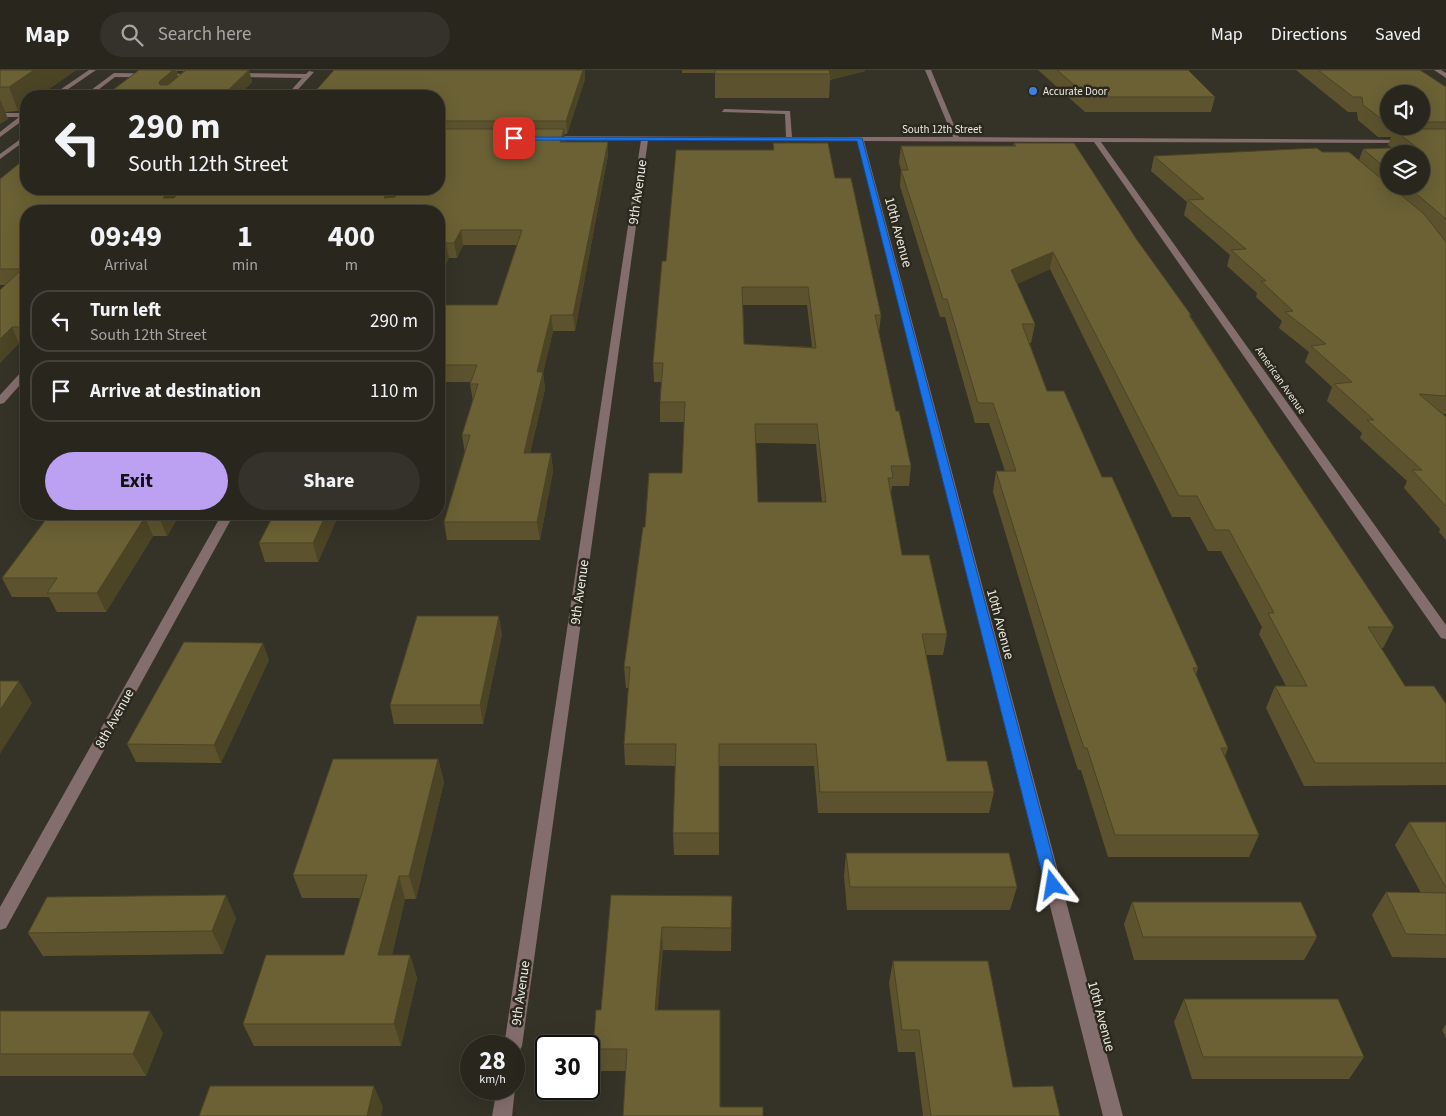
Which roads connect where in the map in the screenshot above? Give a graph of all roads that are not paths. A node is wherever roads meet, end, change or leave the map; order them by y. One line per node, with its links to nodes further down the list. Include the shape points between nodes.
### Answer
1 (93, 70): 10 (street)
2 (312, 70): 8 (street)
3 (928, 70): 24 (street)
4 (1438, 70): 9 (street)
5 (190, 76): 6 (street); 11 (street, via 114,75); 12 (street)
6 (200, 76)
7 (230, 76): 8 (street)
8 (307, 76): 13 (street)
9 (1446, 76)
10 (63, 90)
11 (94, 90)
12 (174, 90)
13 (294, 90)
14 (724, 112): 22 (street, via 788,112)
15 (0, 115): 16 (street)
16 (20, 115)
17 (20, 120): 18 (street)
18 (0, 136): 19 (street)
19 (20, 137)
20 (537, 138): 21 (street, South 12th Street)
21 (645, 138): 22 (street, South 12th Street); 36 (street, 9th Avenue)
22 (789, 139): 23 (street, South 12th Street)
23 (860, 139): 24 (street, South 12th Street); 39 (street, 10th Avenue)
24 (957, 140): 25 (street, South 12th Street)
25 (1096, 140): 26 (street, South 12th Street); 34 (street, American Avenue)
26 (1323, 141): 27 (street, South 12th Street); 29 (street)
27 (1418, 141)
28 (20, 142): 30 (street)
29 (1330, 147)
30 (0, 157)
31 (20, 379): 32 (street)
32 (0, 401)
33 (225, 520): 35 (street, 8th Avenue)
34 (1446, 635)
35 (0, 923)
36 (515, 1035)
37 (504, 1100): 38 (street)
38 (502, 1116)
39 (1113, 1116)

